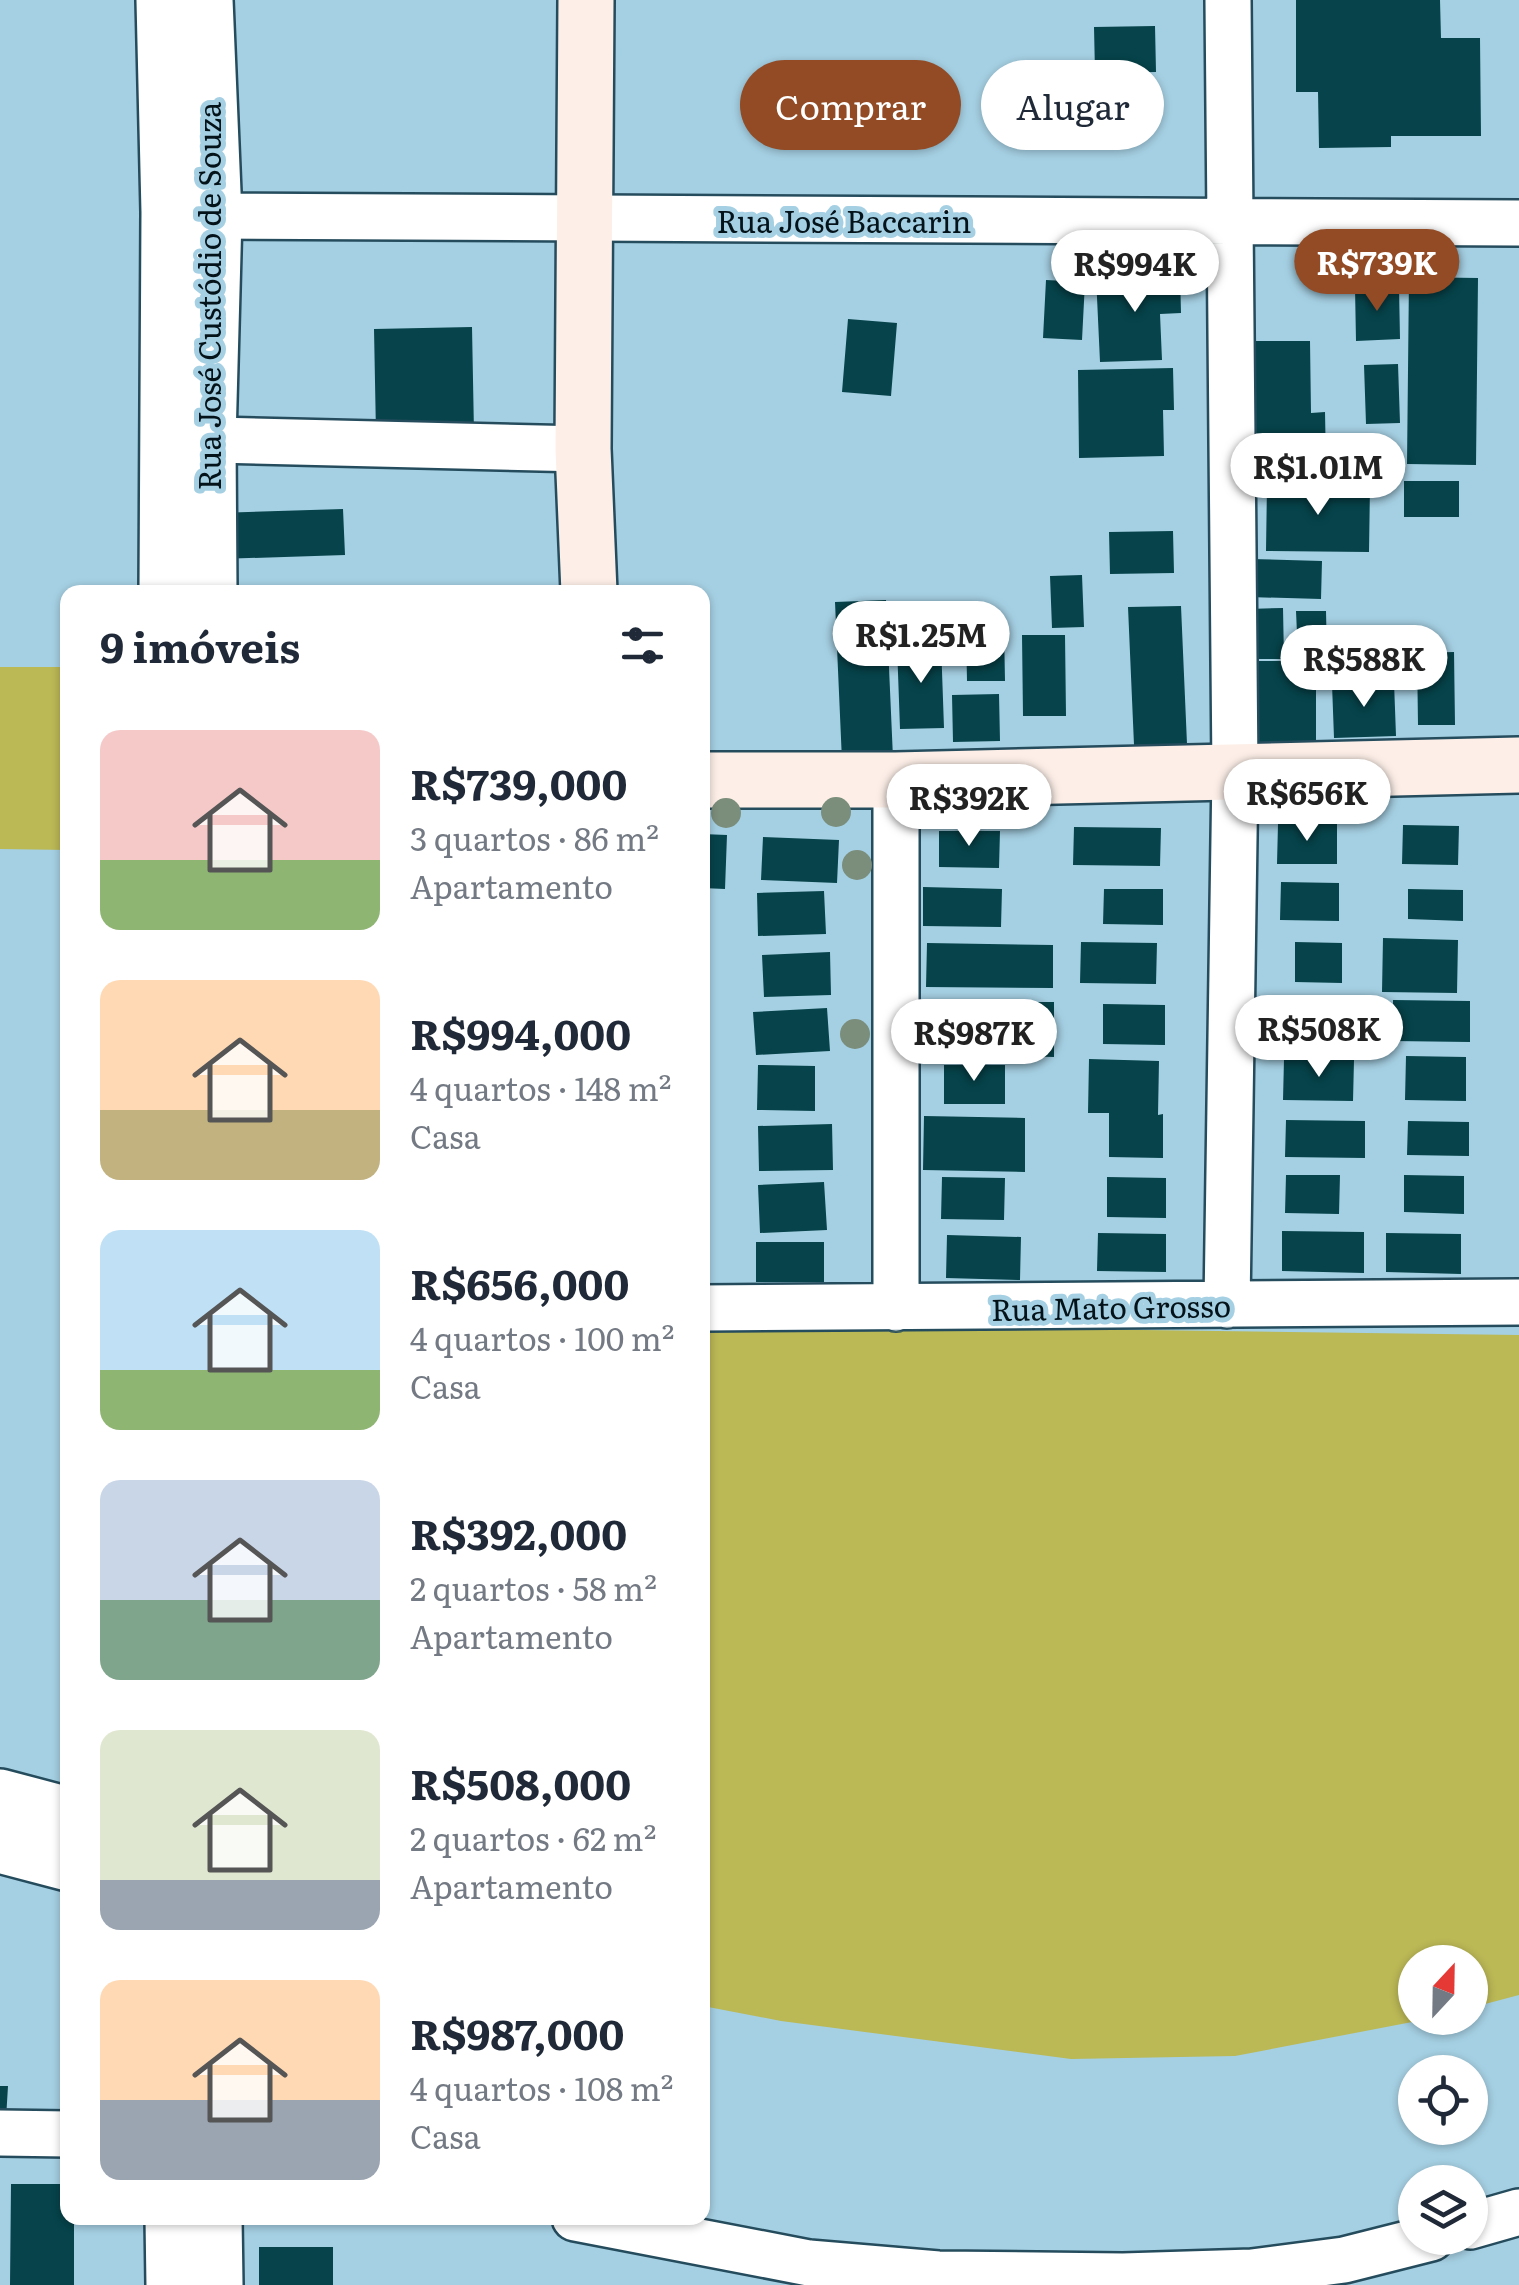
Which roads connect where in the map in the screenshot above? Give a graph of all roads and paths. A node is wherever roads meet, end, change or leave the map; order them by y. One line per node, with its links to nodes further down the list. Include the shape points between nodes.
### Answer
1 (164, 0): 5 (street, Rua José Custódio de Souza)
2 (205, 0): 5 (street, Rua José Custódio de Souza)
3 (586, 0): 6 (main road)
4 (1228, 0): 7 (street)
5 (191, 214): 6 (street, Rua José Baccarin); 9 (street, Rua José Custódio de Souza)
6 (585, 219): 7 (street, Rua José Baccarin); 10 (main road)
7 (1230, 220): 8 (street, Rua José Baccarin); 15 (street)
8 (1519, 222)
9 (187, 439): 10 (street); 11 (street, Rua José Custódio de Souza); 12 (street, Rua José Custódio de Souza)
10 (583, 449): 13 (main road)
11 (168, 585)
12 (207, 585)
13 (589, 585)
14 (1519, 765): 15 (main road)
15 (1234, 771): 17 (main road); 19 (street)
16 (710, 780): 17 (main road)
17 (896, 780): 21 (street)
18 (1519, 1302): 19 (street, Rua Mato Grosso)
19 (1227, 1305): 21 (street, Rua Mato Grosso)
20 (710, 1308): 21 (street, Rua Mato Grosso)
21 (896, 1308)
22 (0, 1797): 23 (street)
23 (60, 1812)
24 (0, 1846): 25 (street)
25 (60, 1860)
26 (0, 2132): 27 (street)
27 (60, 2134)
28 (1519, 2212): 29 (street)
29 (1488, 2221)
30 (173, 2225): 35 (street)
31 (214, 2225): 36 (street)
32 (604, 2225): 34 (street)
33 (1409, 2257): 34 (street, via 1124,2276)
34 (809, 2274)
35 (174, 2285)
36 (215, 2285)

